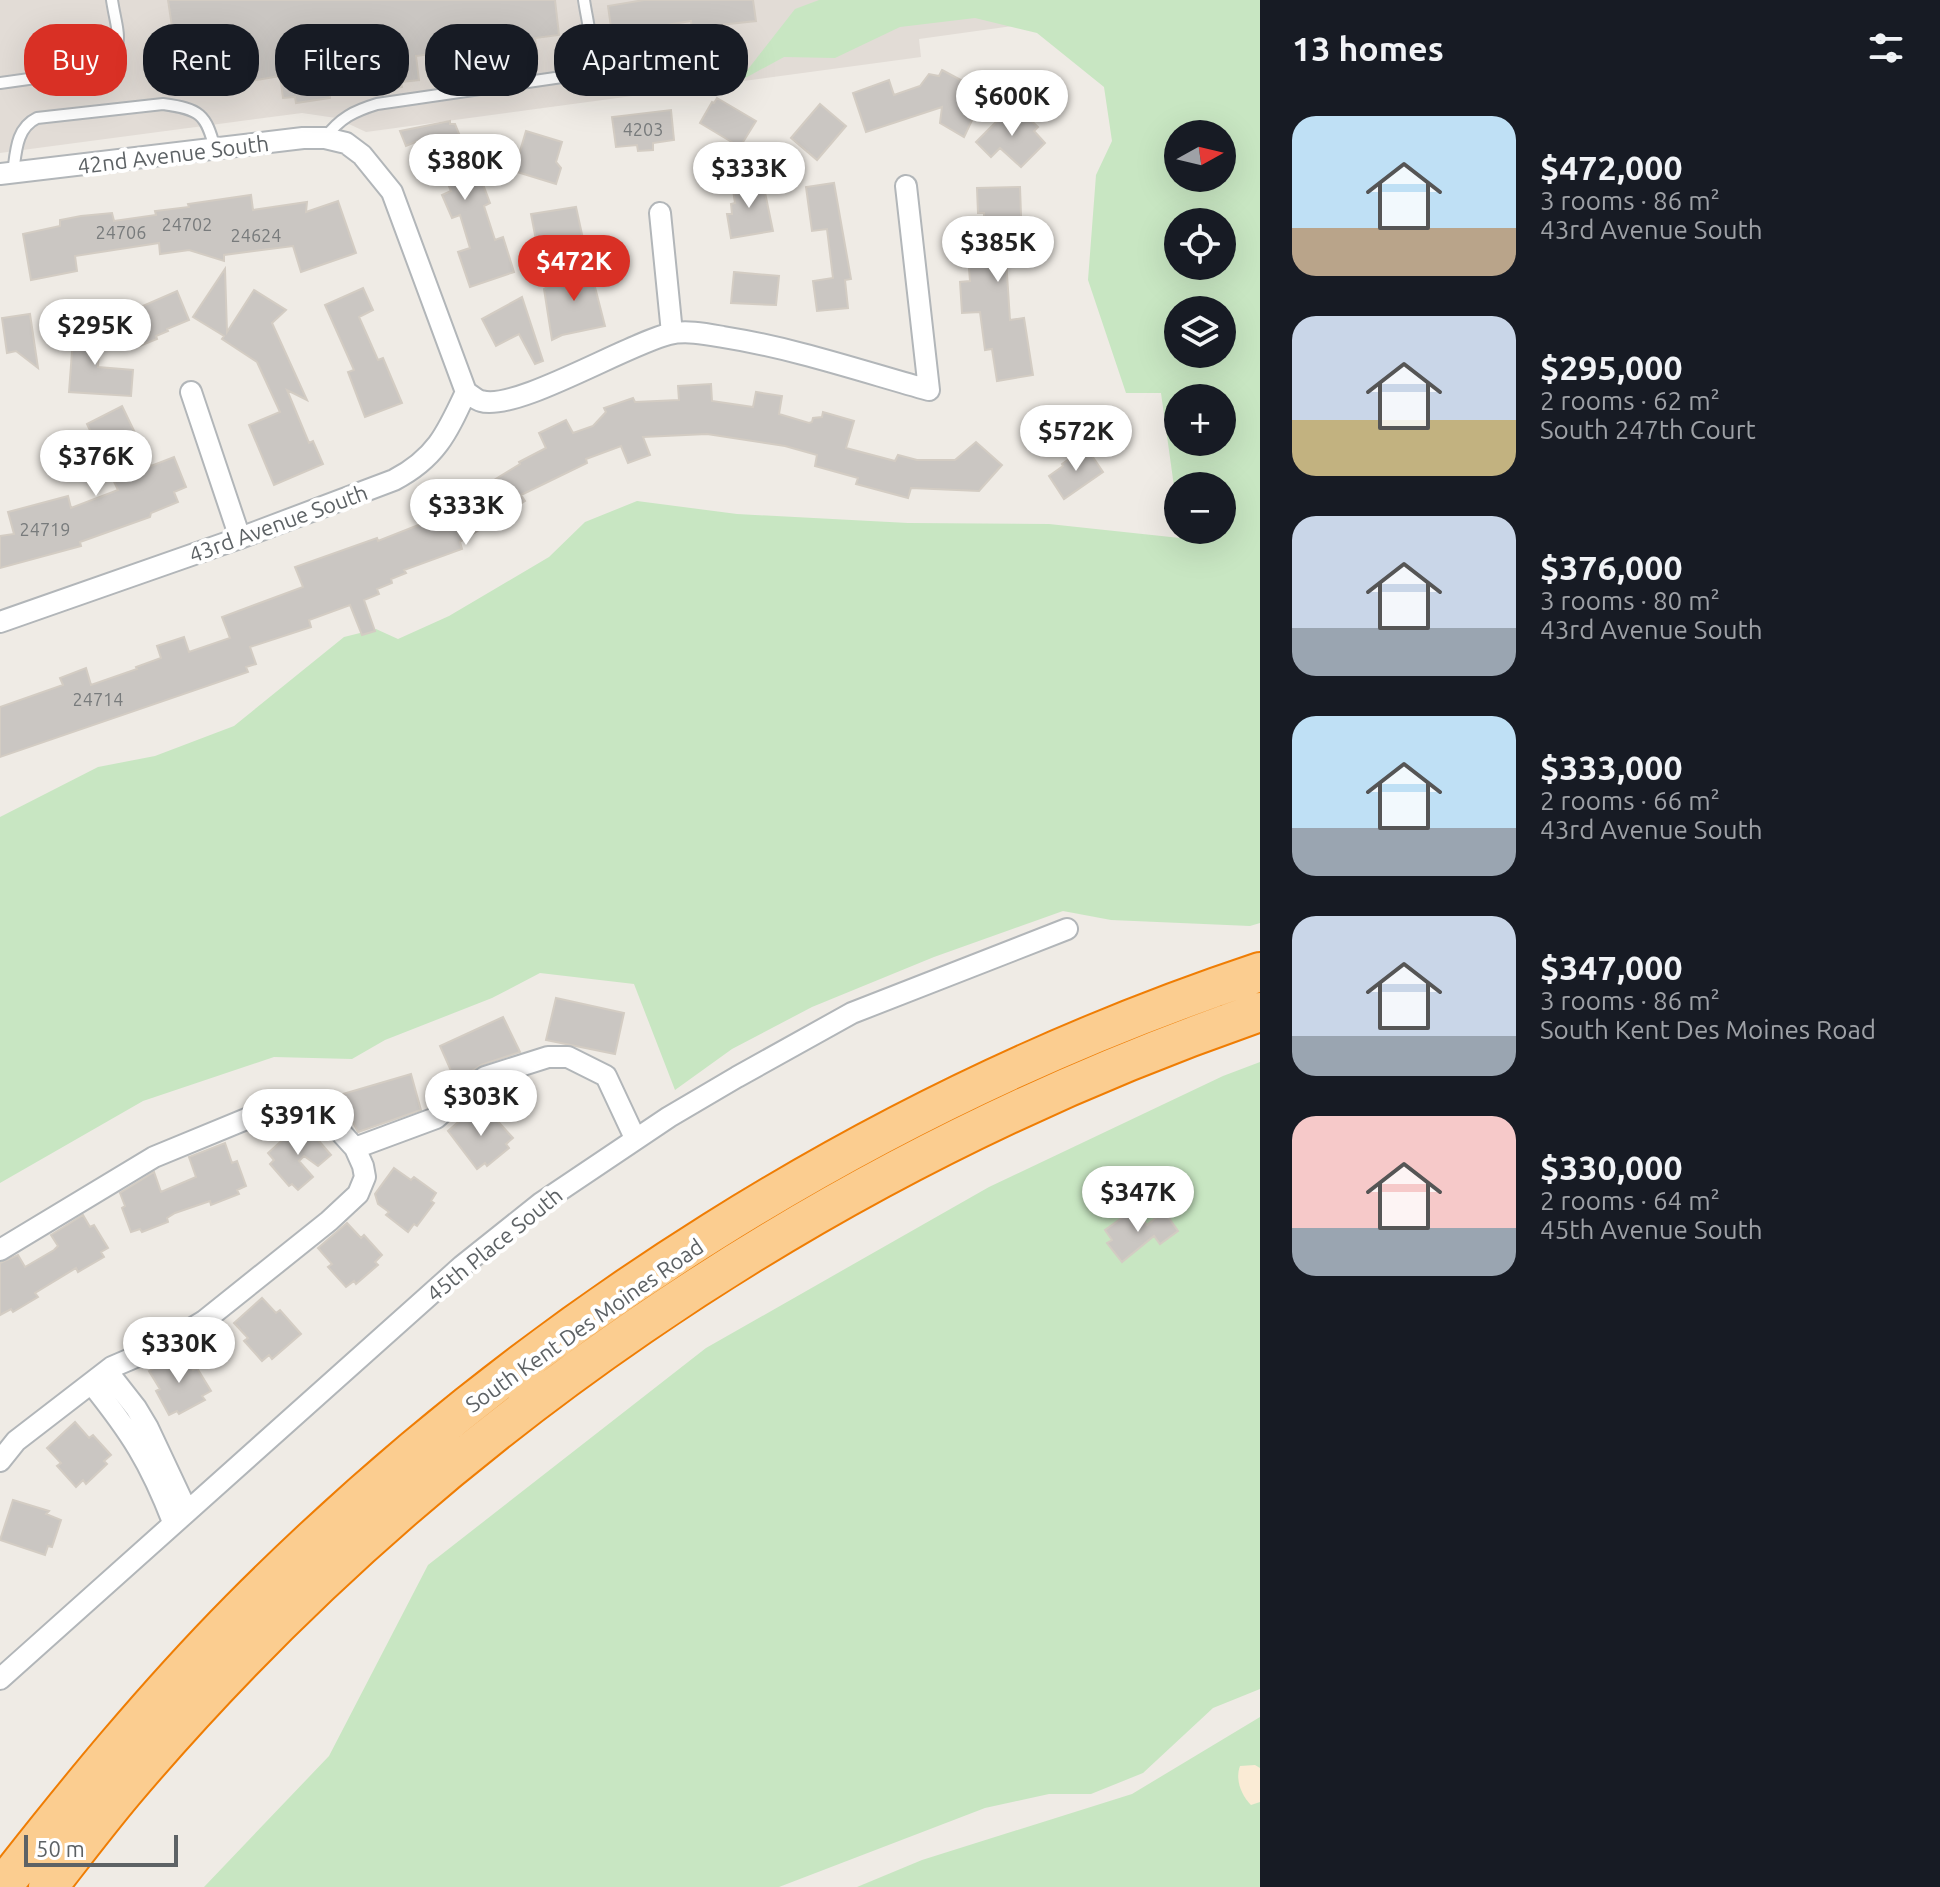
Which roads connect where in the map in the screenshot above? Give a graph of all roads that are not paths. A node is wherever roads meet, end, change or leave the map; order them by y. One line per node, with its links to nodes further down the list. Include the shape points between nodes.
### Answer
1 (112, 0): 3 (lane, via 118,45 106,63 93,70)
2 (584, 0): 4 (lane, via 589,57 575,73 377,104 353,111)
3 (0, 83)
4 (325, 138): 5 (street, 42nd Avenue South); 11 (street, 42nd Avenue South, via 346,143 362,155 392,192)
5 (215, 149): 6 (street, 42nd Avenue South); 6 (lane, via 204,118 178,106 37,118 21,132)
6 (7, 173)
7 (906, 186): 9 (street, via 929,390 765,344)
8 (660, 213): 9 (street)
9 (672, 333): 11 (street, via 520,397 481,401)
10 (191, 392): 12 (street)
11 (466, 392): 12 (street, 43rd Avenue South, via 434,450 416,468)
12 (240, 538): 13 (street, 43rd Avenue South)
13 (0, 622)
14 (1067, 929): 17 (street, 45th Place South, via 852,1013)
15 (1260, 972): 24 (highway, South Kent Des Moines Road, via 1065,1047 863,1145 646,1276 545,1347 371,1488 239,1611 74,1794)
16 (1260, 1012): 25 (highway, South Kent Des Moines Road, via 1055,1092 879,1179 697,1287 588,1362 418,1496 308,1598 175,1734)
17 (635, 1138): 18 (street, via 606,1076 568,1057 548,1057 485,1077 436,1118); 22 (street, 45th Place South, via 481,1250)
18 (355, 1148): 19 (street, via 330,1119 313,1110 261,1113 154,1157); 20 (street, via 365,1177 358,1194 339,1213 204,1321)
19 (0, 1250)
20 (99, 1377): 21 (street, via 16,1441); 22 (street, via 136,1408 148,1428)
21 (0, 1461)
22 (180, 1516): 23 (street, 45th Place South)
23 (0, 1679)
24 (2, 1887)
25 (48, 1887)

